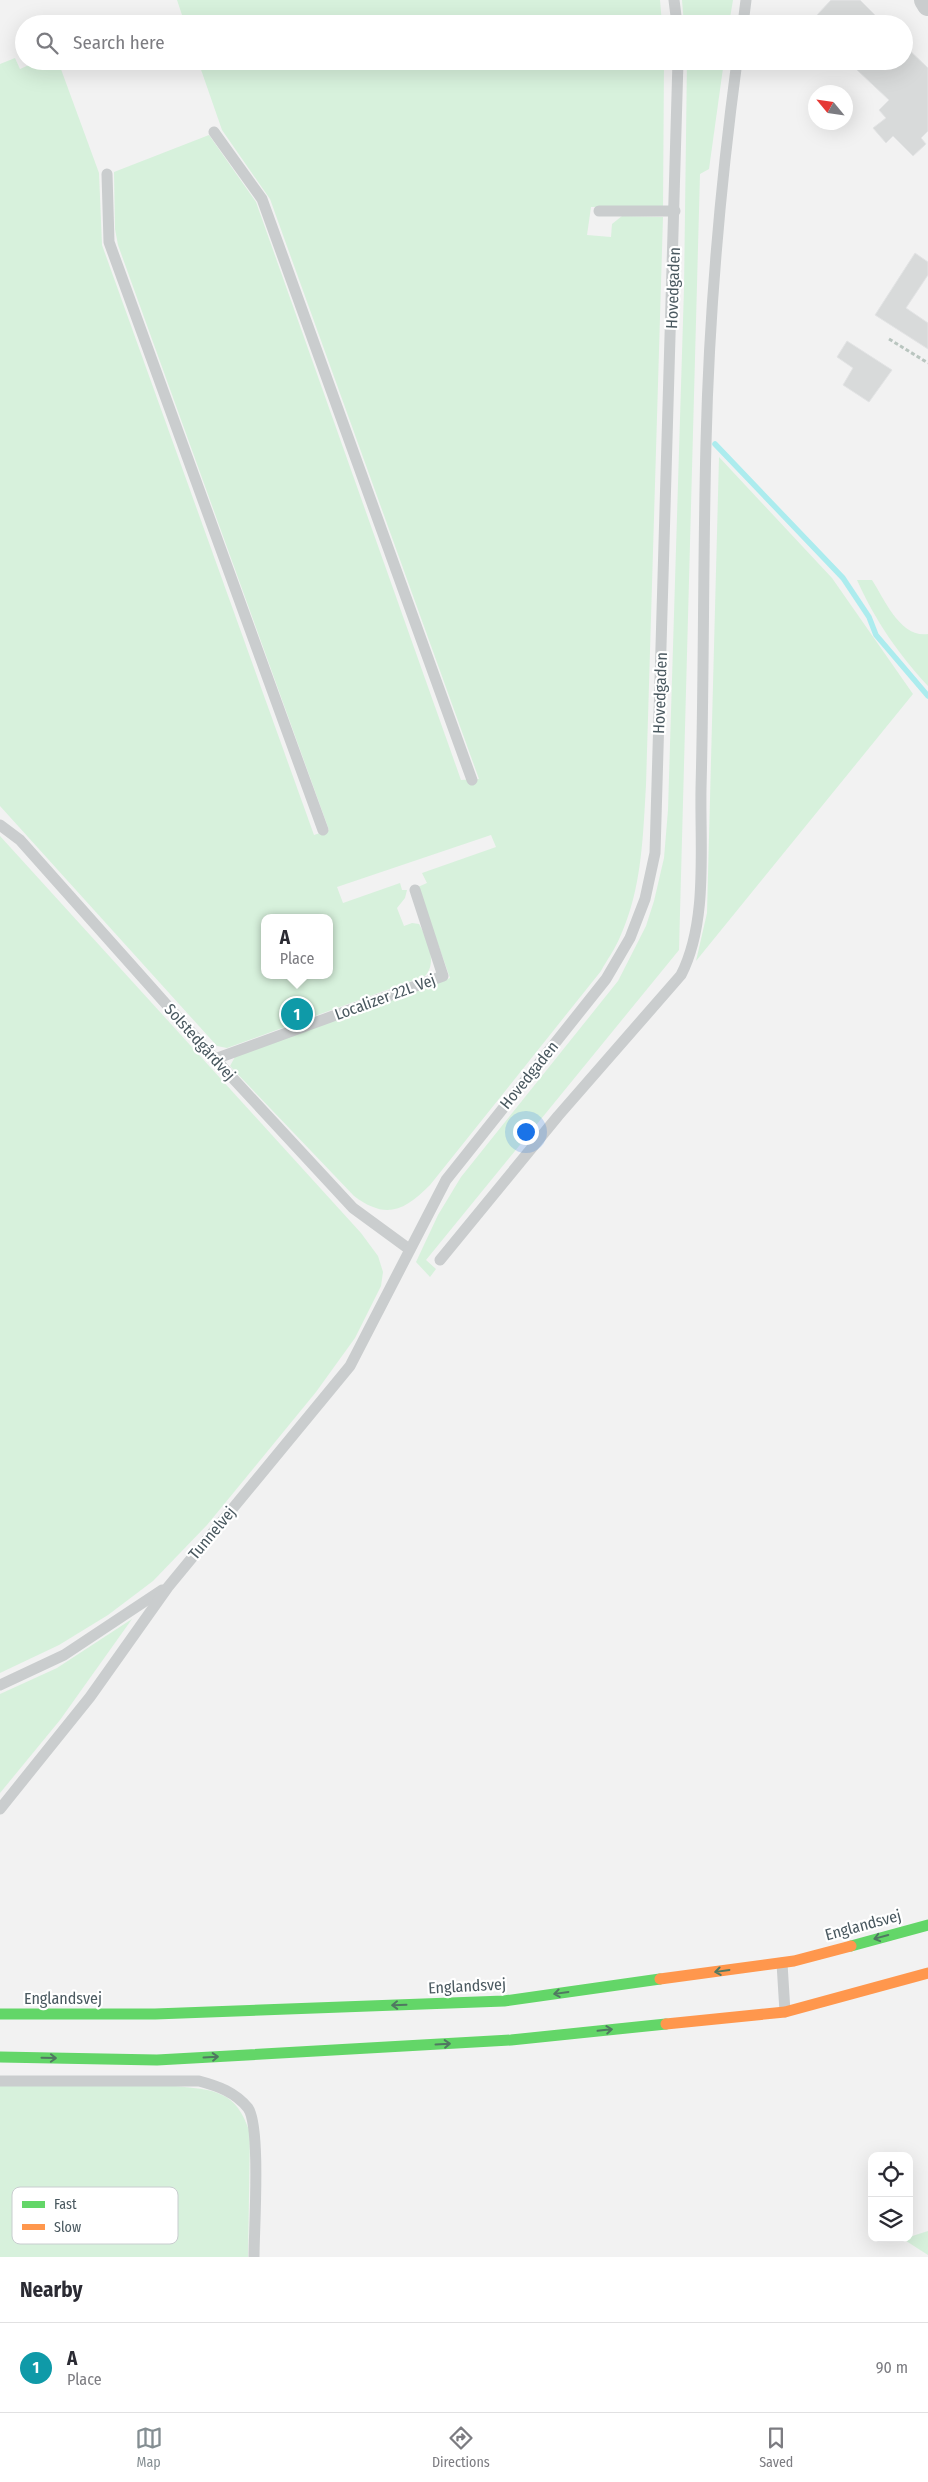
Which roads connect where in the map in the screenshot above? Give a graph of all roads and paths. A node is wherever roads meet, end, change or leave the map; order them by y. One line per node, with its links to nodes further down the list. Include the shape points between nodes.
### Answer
1 (674, 0): 5 (lane)
2 (746, 0): 6 (lane)
3 (925, 0): 4 (street)
4 (928, 5)
5 (676, 15)
6 (744, 15)
7 (678, 70): 12 (lane, Hovedgaden)
8 (736, 70): 23 (lane, via 715,260 706,442 699,904 695,936 689,959 680,975)
9 (214, 132): 15 (lane, via 262,199)
10 (107, 174): 18 (lane, via 109,242)
11 (599, 211): 12 (lane)
12 (675, 211): 22 (lane, Hovedgaden, via 655,853 645,899 630,938 606,979 446,1180)
13 (889, 339): 14 (path)
14 (928, 363)
15 (472, 780)
16 (0, 815): 19 (lane)
17 (0, 824): 19 (lane, Solstedgårdvej)
18 (323, 830)
19 (20, 840): 21 (lane, Solstedgårdvej)
20 (414, 890): 21 (lane, Localizer 22L Vej, via 443,976)
21 (215, 1059): 22 (lane, Solstedgårdvej, via 353,1208)
22 (409, 1249): 24 (lane, Tunnelvej, via 350,1366)
23 (440, 1260)
24 (168, 1587): 25 (lane, via 64,1655); 26 (lane, Tunnelvej, via 90,1697)
25 (0, 1685)
26 (0, 1809)
27 (928, 1925): 28 (main road, Englandsvej, one-way to 28)
28 (782, 1962): 30 (lane); 31 (main road, Englandsvej, one-way to 31, via 504,2001 155,2014)
29 (928, 1973): 30 (main road)
30 (785, 2012): 32 (main road, one-way to 30, via 157,2060 511,2040)
31 (0, 2014)
32 (0, 2057)
33 (0, 2081): 34 (lane, via 199,2082 220,2086 235,2096 249,2110 255,2131)
34 (254, 2257)

